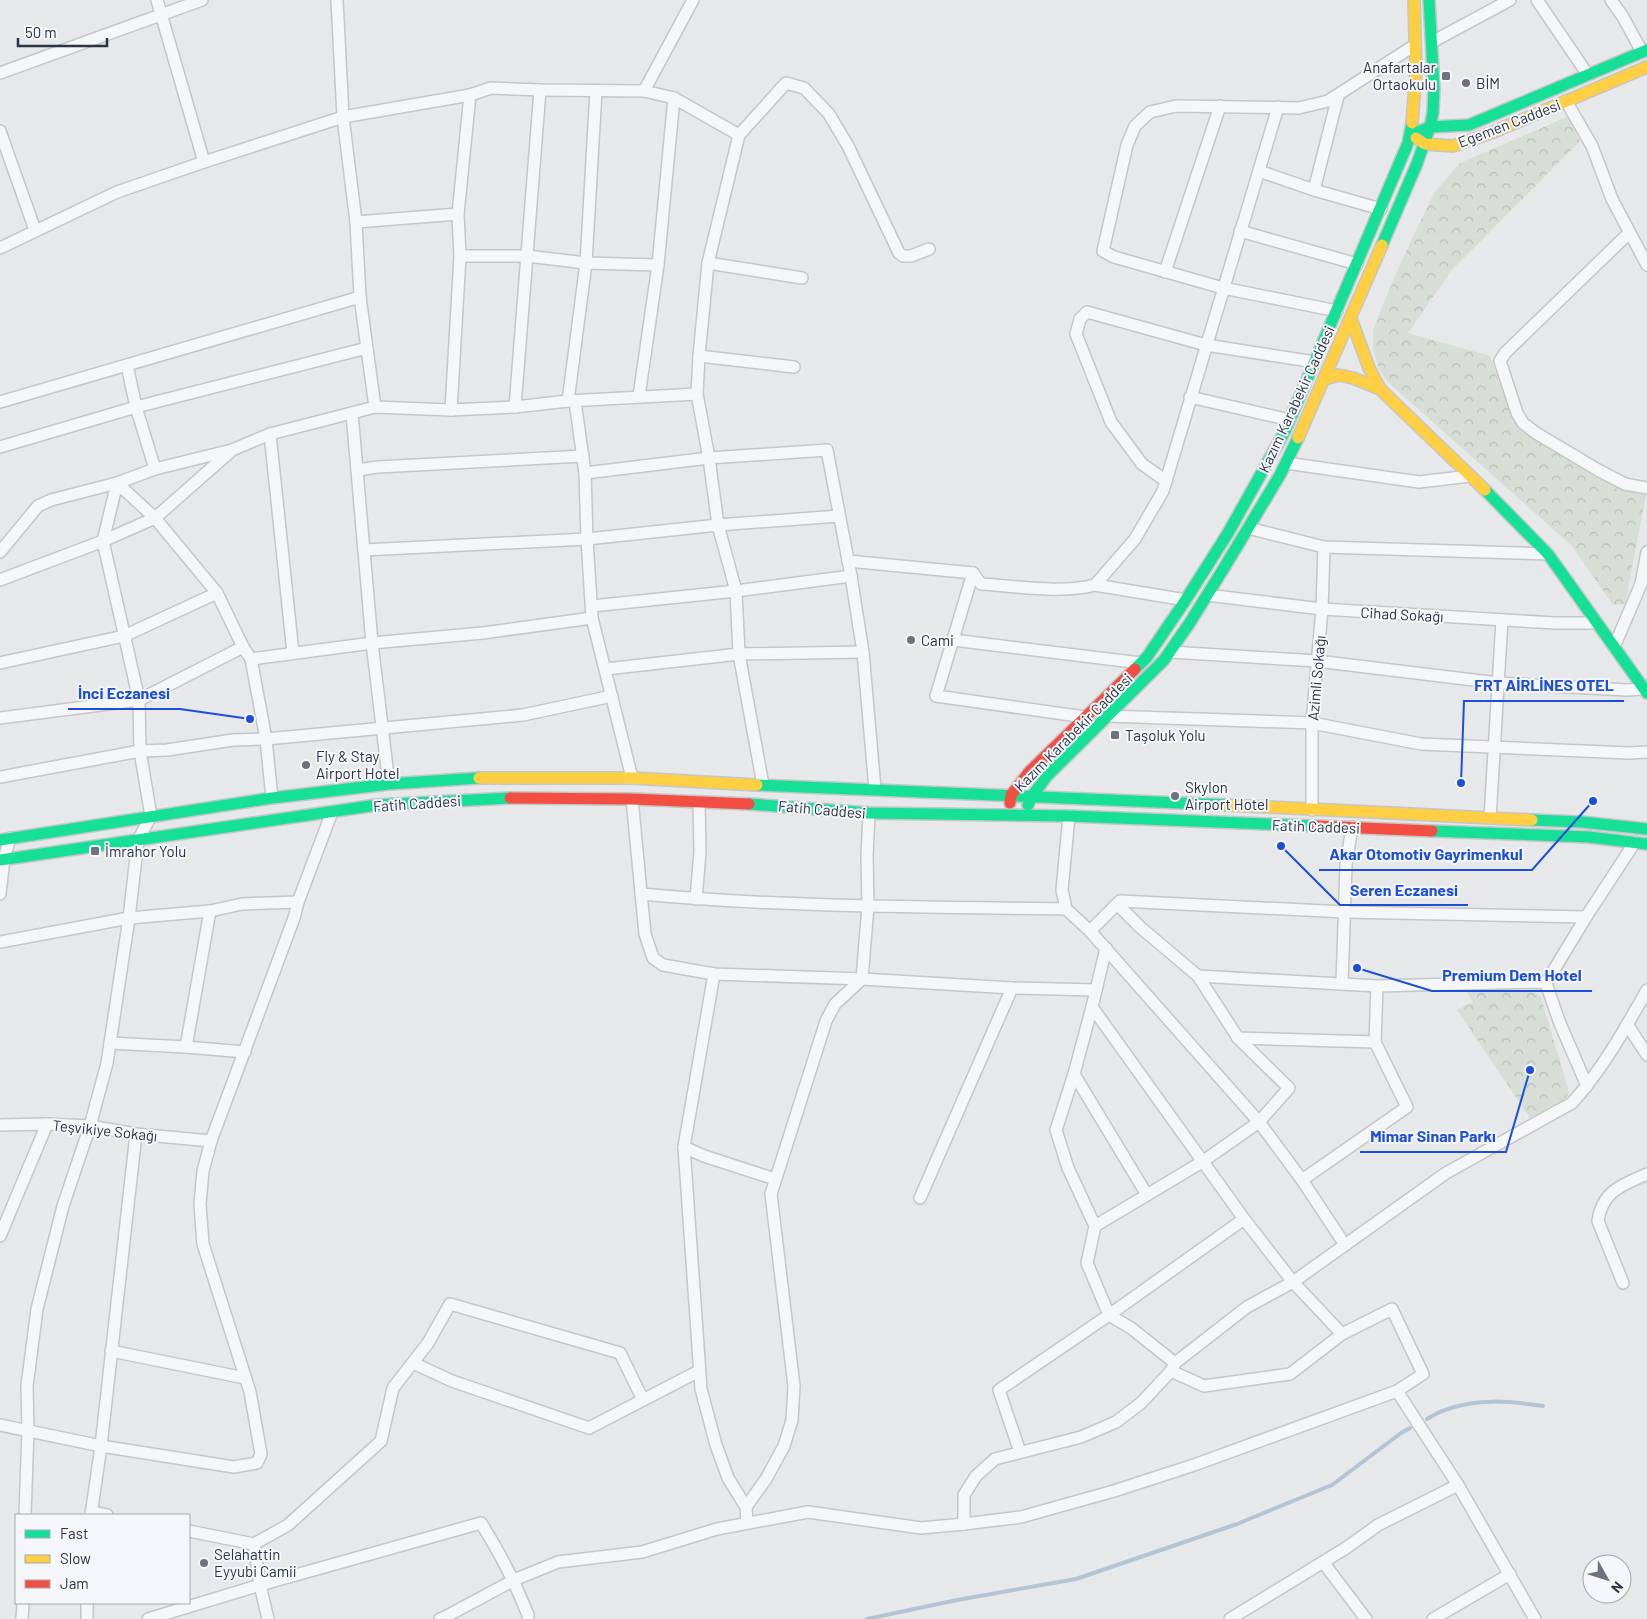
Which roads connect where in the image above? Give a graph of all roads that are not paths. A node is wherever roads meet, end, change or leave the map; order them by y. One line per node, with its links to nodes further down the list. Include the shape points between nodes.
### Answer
1 (157, 0): 10 (street)
2 (202, 0): 10 (street)
3 (337, 0): 26 (street)
4 (693, 0): 18 (street)
5 (1414, 0): 12 (main road, Kazım Karabekir Caddesi)
6 (1429, 0): 11 (main road, Kazım Karabekir Caddesi)
7 (1510, 0): 11 (street)
8 (1537, 0): 16 (street)
9 (1611, 0): 13 (street)
10 (162, 15): 15 (street); 32 (street)
11 (1432, 42): 27 (main road, Kazım Karabekir Caddesi, via 1434,88)
12 (1415, 44): 21 (street); 30 (main road, Kazım Karabekir Caddesi, via 1415,105)
13 (1645, 51): 16 (main road, Egemen Caddesi)
14 (1647, 67): 23 (main road, Egemen Caddesi)
15 (0, 73)
16 (1588, 75): 27 (main road, Egemen Caddesi, via 1469,125)
17 (540, 90): 19 (street); 20 (street, via 491,88); 44 (street)
18 (644, 91): 19 (street); 22 (street)
19 (596, 92): 45 (street)
20 (470, 95): 26 (street); 36 (street)
21 (1338, 96): 25 (street, via 1299,108); 34 (street)
22 (674, 98): 29 (street); 48 (street)
23 (1566, 101): 31 (main road, Egemen Caddesi, via 1453,146); 40 (street, via 1592,146)
24 (1220, 106): 25 (street); 50 (street); 50 (street, via 1176,106 1150,112 1136,126 1127,145 1103,251)
25 (1278, 107): 33 (street)
26 (343, 117): 32 (street); 37 (street)
27 (1430, 127): 30 (main road, Egemen Caddesi); 31 (main road, Kazım Karabekir Caddesi)
28 (0, 131): 38 (street)
29 (740, 135): 42 (street, via 786,84 804,88 829,114 848,146 899,252 903,256 911,256); 46 (street)
30 (1410, 135): 31 (main road, Egemen Caddesi); 35 (main road, Kazım Karabekir Caddesi)
31 (1424, 144): 55 (main road, Kazım Karabekir Caddesi)
32 (204, 162): 38 (street, via 117,192)
33 (1259, 171): 34 (street); 39 (street)
34 (1314, 190): 35 (street)
35 (1381, 208): 47 (main road, Kazım Karabekir Caddesi)
36 (458, 214): 37 (street); 43 (street)
37 (356, 222): 53 (street)
38 (35, 230): 41 (street)
39 (1240, 231): 47 (street); 52 (street)
40 (1629, 233): 49 (street); 87 (street, via 1500,361 1523,423 1625,484)
41 (0, 248)
42 (929, 250)
43 (460, 256): 44 (street); 72 (street)
44 (527, 256): 45 (street); 71 (street)
45 (586, 263): 48 (street); 67 (street)
46 (708, 263): 51 (street); 58 (street)
47 (1357, 264): 54 (main road, Kazım Karabekir Caddesi)
48 (658, 265): 65 (street)
49 (1647, 265)
50 (1165, 272): 52 (street)
51 (802, 278)
52 (1223, 288): 54 (street); 56 (street)
53 (360, 297): 57 (street); 60 (street)
54 (1337, 311): 59 (main road, Kazım Karabekir Caddesi)
55 (1351, 319): 62 (main road, Kazım Karabekir Caddesi); 63 (main road)
56 (1206, 345): 59 (street); 66 (street); 85 (street, via 1087,312 1080,319 1076,334 1110,422 1142,464)
57 (367, 348): 69 (street); 70 (street)
58 (699, 356): 61 (street); 64 (street)
59 (1315, 362): 74 (main road, Kazım Karabekir Caddesi)
60 (127, 366): 68 (street); 70 (street)
61 (794, 367)
62 (1325, 379): 63 (main road, via 1338,375); 80 (main road, Kazım Karabekir Caddesi)
63 (1380, 389): 84 (main road)
64 (697, 394): 65 (street); 79 (street)
65 (639, 396): 67 (street)
66 (1190, 397): 74 (street); 85 (street)
67 (572, 401): 71 (street); 78 (street)
68 (0, 402)
69 (375, 406): 72 (street); 73 (street)
70 (136, 407): 76 (street); 81 (street)
71 (515, 407): 72 (street)
72 (451, 410)
73 (352, 413): 75 (street); 82 (street)
74 (1290, 420): 107 (main road, Kazım Karabekir Caddesi, via 1250,496)
75 (270, 434): 77 (street); 120 (street)
76 (0, 447)
77 (232, 450): 81 (street); 89 (street)
78 (583, 456): 82 (street); 83 (street)
79 (709, 458): 83 (street); 88 (street, via 827,450); 90 (street)
80 (1286, 463): 84 (street, via 1418,482); 91 (main road, Kazım Karabekir Caddesi)
81 (155, 469): 86 (street)
82 (357, 470): 95 (street)
83 (585, 473): 92 (street)
84 (1470, 476): 98 (main road)
85 (1166, 481): 103 (street, via 1135,539)
86 (117, 483): 89 (street); 93 (street); 96 (street, via 44,502)
87 (1647, 488)
88 (839, 516): 90 (street); 99 (street)
89 (156, 518): 93 (street); 105 (street)
90 (718, 525): 92 (street); 104 (street)
91 (1248, 528): 94 (street); 106 (main road, Kazım Karabekir Caddesi)
92 (586, 539): 95 (street); 108 (street)
93 (103, 541): 102 (street); 113 (street)
94 (1324, 547): 98 (street); 109 (street, Azimli Sokağı)
95 (364, 550): 115 (street)
96 (0, 552)
97 (1647, 552): 117 (street, via 1641,584)
98 (1548, 554): 112 (main road)
99 (848, 561): 100 (street); 101 (street)
100 (973, 573): 103 (street, via 981,584 1055,589); 114 (street)
101 (851, 576): 104 (street); 118 (street)
102 (0, 580)
103 (1095, 585): 107 (street)
104 (736, 591): 108 (street); 121 (street)
105 (217, 593): 113 (street); 116 (street)
106 (1207, 595): 109 (street, Cihad Sokağı); 119 (main road, Kazım Karabekir Caddesi)
107 (1186, 600): 125 (main road, Kazım Karabekir Caddesi, via 1158,644)
108 (592, 606): 110 (street)
109 (1322, 609): 111 (street, Cihad Sokağı); 123 (street, Azimli Sokağı)
110 (592, 618): 115 (street, via 483,633); 126 (street)
111 (1502, 620): 112 (street, Cihad Sokağı); 127 (street)
112 (1597, 623): 117 (main road)
113 (124, 636): 124 (street); 130 (street)
114 (953, 640): 125 (street); 132 (street, via 936,696)
115 (372, 643): 120 (street); 135 (street)
116 (243, 647): 122 (street); 130 (street)
117 (1614, 647): 128 (main road)
118 (863, 652): 121 (street); 144 (street)
119 (1170, 652): 123 (street); 131 (main road, Kazım Karabekir Caddesi)
120 (293, 653): 122 (street)
121 (739, 654): 126 (street); 143 (street)
122 (251, 659): 136 (street)
123 (1317, 661): 127 (street); 134 (street, Azimli Sokağı)
124 (0, 663)
125 (1141, 663): 132 (main road, Kazım Karabekir Caddesi)
126 (606, 669): 129 (street)
127 (1498, 683): 128 (street); 137 (street)
128 (1645, 691)
129 (612, 696): 135 (street, via 523,715); 141 (street)
130 (139, 700): 133 (street); 138 (street)
131 (1108, 716): 134 (street); 146 (main road, Kazım Karabekir Caddesi, via 1047,776)
132 (1085, 717): 145 (main road, Kazım Karabekir Caddesi, via 1030,771)
133 (0, 718)
134 (1312, 723): 137 (street, via 1421,744); 150 (street, Azimli Sokağı)
135 (383, 728): 136 (street); 142 (street)
136 (266, 739): 138 (street); 147 (street)
137 (1494, 747): 139 (street); 157 (street)
138 (140, 750): 140 (street); 155 (street)
139 (1647, 752)
140 (0, 777)
141 (632, 778): 142 (main road, Fatih Caddesi, via 487,778); 143 (main road, Fatih Caddesi)
142 (389, 784): 147 (main road, Fatih Caddesi)
143 (763, 785): 144 (main road, Fatih Caddesi)
144 (875, 789): 145 (main road, Fatih Caddesi)
145 (1011, 795): 146 (main road, Fatih Caddesi); 153 (main road, Kazım Karabekir Caddesi)
146 (1032, 796): 150 (main road, Fatih Caddesi); 154 (main road, Kazım Karabekir Caddesi)
147 (272, 798): 155 (main road, Fatih Caddesi)
148 (632, 799): 149 (main road, Fatih Caddesi); 151 (main road, Fatih Caddesi, via 504,798 377,805); 165 (street)
149 (699, 802): 152 (main road, Fatih Caddesi); 166 (street, via 700,852)
150 (1312, 810): 157 (main road, Fatih Caddesi)
151 (332, 812): 161 (main road, Fatih Caddesi); 167 (street)
152 (868, 813): 153 (main road, Fatih Caddesi); 169 (street)
153 (1008, 815): 154 (main road, Fatih Caddesi)
154 (1024, 815): 156 (main road, Fatih Caddesi)
155 (151, 816): 160 (main road, Fatih Caddesi); 161 (street)
156 (1069, 816): 158 (main road, Fatih Caddesi); 170 (street, via 1062,890)
157 (1490, 818): 159 (main road, Fatih Caddesi)
158 (1352, 828): 162 (main road, Fatih Caddesi, via 1589,837); 172 (street, via 1346,866)
159 (1647, 829)
160 (5, 839): 163 (street)
161 (138, 840): 163 (main road, Fatih Caddesi); 174 (street)
162 (1641, 843): 173 (street)
163 (2, 860): 164 (street)
164 (0, 894)
165 (641, 894): 166 (street); 178 (street, via 645,934 653,958 663,965)
166 (696, 899): 169 (street)
167 (298, 902): 171 (street, via 242,904); 193 (street)
168 (1117, 904): 172 (street, via 1120,901); 175 (street); 179 (street)
169 (868, 906): 170 (street); 180 (street)
170 (1066, 909): 175 (street)
171 (210, 911): 174 (street); 192 (street)
172 (1345, 912): 173 (street); 182 (street)
173 (1586, 917): 181 (street)
174 (129, 918): 176 (street); 191 (street)
175 (1090, 931): 177 (street)
176 (0, 942)
177 (1106, 948): 185 (street); 197 (street)
178 (714, 974): 180 (street); 203 (street)
179 (1198, 976): 182 (street); 189 (street)
180 (862, 979): 184 (street); 206 (street, via 835,1004 826,1021)
181 (1546, 983): 183 (street); 196 (street)
182 (1342, 984): 183 (street)
183 (1377, 986): 190 (street)
184 (1012, 988): 185 (street); 209 (street)
185 (1096, 990): 187 (street)
186 (1647, 990): 188 (street)
187 (1092, 1006): 195 (street); 204 (street)
188 (1628, 1024): 194 (street); 196 (street)
189 (1238, 1038): 190 (street); 197 (street, via 1289,1088)
190 (1375, 1042): 207 (street, via 1407,1107)
191 (110, 1043): 192 (street); 200 (street)
192 (186, 1047): 193 (street)
193 (244, 1052): 202 (street)
194 (1647, 1055)
195 (1074, 1074): 208 (street); 211 (street, via 1056,1130 1068,1168)
196 (1587, 1086): 213 (street, via 1572,1102 1446,1173)
197 (1259, 1122): 204 (street); 207 (street)
198 (46, 1124): 199 (street, Teşvikiye Sokağı); 200 (street, Teşvikiye Sokağı); 212 (street)
199 (0, 1125)
200 (90, 1126): 201 (street, Teşvikiye Sokağı); 226 (street, via 63,1206 37,1309 27,1386)
201 (136, 1134): 202 (street, Teşvikiye Sokağı); 218 (street)
202 (211, 1141): 222 (street, via 203,1171 200,1204 203,1244)
203 (684, 1147): 206 (street); 221 (street)
204 (1202, 1162): 208 (street); 210 (street)
205 (1647, 1174): 215 (street, via 1614,1190 1604,1201 1599,1214 1598,1221)
206 (775, 1179): 230 (street, via 771,1194 794,1386 792,1420 784,1446)
207 (1302, 1180): 213 (street)
208 (1147, 1195): 211 (street)
209 (920, 1198)
210 (1244, 1219): 214 (street); 216 (street)
211 (1095, 1226): 216 (street, via 1087,1263)
212 (0, 1236)
213 (1345, 1245): 214 (street)
214 (1293, 1282): 217 (street); 220 (street, via 1247,1307)
215 (1622, 1283)
216 (1109, 1315): 220 (street, via 1131,1328); 228 (street, via 999,1390)
217 (1342, 1334): 220 (street, via 1290,1374 1204,1386); 223 (street, via 1392,1309 1423,1374)
218 (111, 1351): 222 (street); 227 (street)
219 (413, 1363): 224 (street, via 452,1381 589,1428); 224 (street, via 450,1304 620,1353); 236 (street, via 394,1388 382,1441 288,1525)
220 (1173, 1367): 228 (street, via 1141,1403 1116,1422 1081,1437)
221 (699, 1371): 224 (street); 230 (street, via 716,1445 728,1478)
222 (245, 1378): 227 (street, via 261,1454 257,1463 234,1466)
223 (1396, 1391): 229 (street); 234 (street, via 1114,1491 1021,1516)
224 (643, 1400)
225 (0, 1425): 226 (street)
226 (28, 1430): 227 (street); 231 (street)
227 (101, 1446): 232 (street)
228 (1020, 1452): 234 (street, via 995,1459 976,1476 964,1495)
229 (1458, 1484): 237 (street, via 1378,1525); 238 (street)
230 (746, 1507): 233 (street)
231 (25, 1514)
232 (91, 1514)
233 (747, 1523): 234 (street, via 808,1512 921,1528); 239 (street, via 642,1552 558,1562)
234 (964, 1524)
235 (190, 1531): 236 (street)
236 (254, 1544): 240 (street)
237 (1323, 1562): 249 (street); 250 (street)
238 (1510, 1574): 251 (street); 252 (street)
239 (514, 1580): 240 (street, via 481,1523); 247 (street); 248 (street)
240 (260, 1585): 245 (street); 246 (street)
241 (22, 1604): 243 (street)
242 (87, 1604): 244 (street)
243 (22, 1619)
244 (87, 1619)
245 (148, 1619)
246 (268, 1619)
247 (440, 1619)
248 (528, 1619)
249 (1230, 1619)
250 (1366, 1619)
251 (1433, 1619)
252 (1535, 1619)

